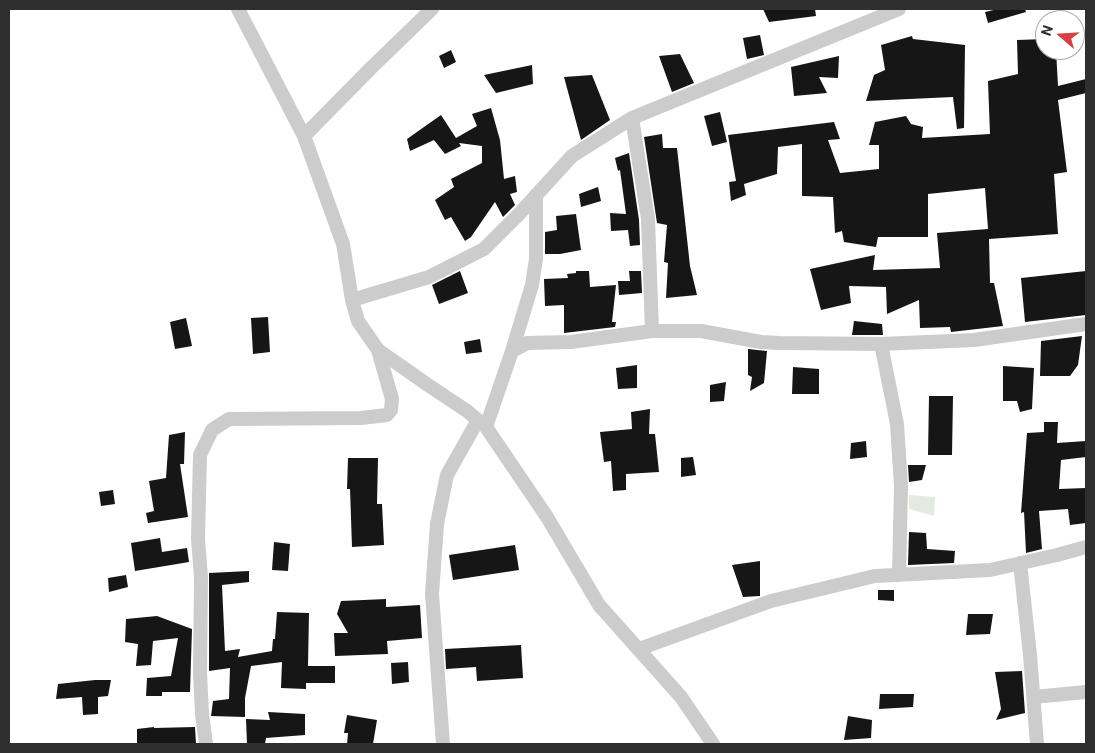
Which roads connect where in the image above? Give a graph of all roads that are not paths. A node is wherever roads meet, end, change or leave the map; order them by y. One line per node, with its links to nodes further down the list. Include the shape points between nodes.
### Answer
1 (238, 9): 5 (street)
2 (432, 9): 5 (street)
3 (899, 9): 4 (street)
4 (632, 118): 6 (street, via 572,156); 9 (street, via 648,219)
5 (304, 136): 7 (street, via 343,244)
6 (536, 195): 7 (street, via 484,249 430,277); 12 (street, via 536,259 532,285)
7 (352, 300): 11 (street, via 358,321)
8 (1086, 324): 10 (street, via 974,340)
9 (652, 331): 10 (street, via 701,331 761,342); 12 (street, via 571,342 527,343)
10 (881, 344): 16 (street, via 897,433 901,486)
11 (378, 350): 13 (street, via 468,410); 20 (street, via 392,399 387,415 229,419 212,430 200,455 200,674)
12 (512, 351): 13 (street)
13 (482, 423): 17 (street, via 547,517 598,605); 21 (street, via 447,475 437,524 432,594)
14 (1086, 547): 15 (street)
15 (1020, 563): 16 (street, via 990,570); 19 (street)
16 (899, 575): 17 (street, via 875,576 771,601)
17 (639, 649): 22 (street, via 681,697)
18 (1086, 692): 19 (street)
19 (1034, 697): 23 (street)
20 (206, 744)
21 (443, 744)
22 (713, 744)
23 (1036, 744)

